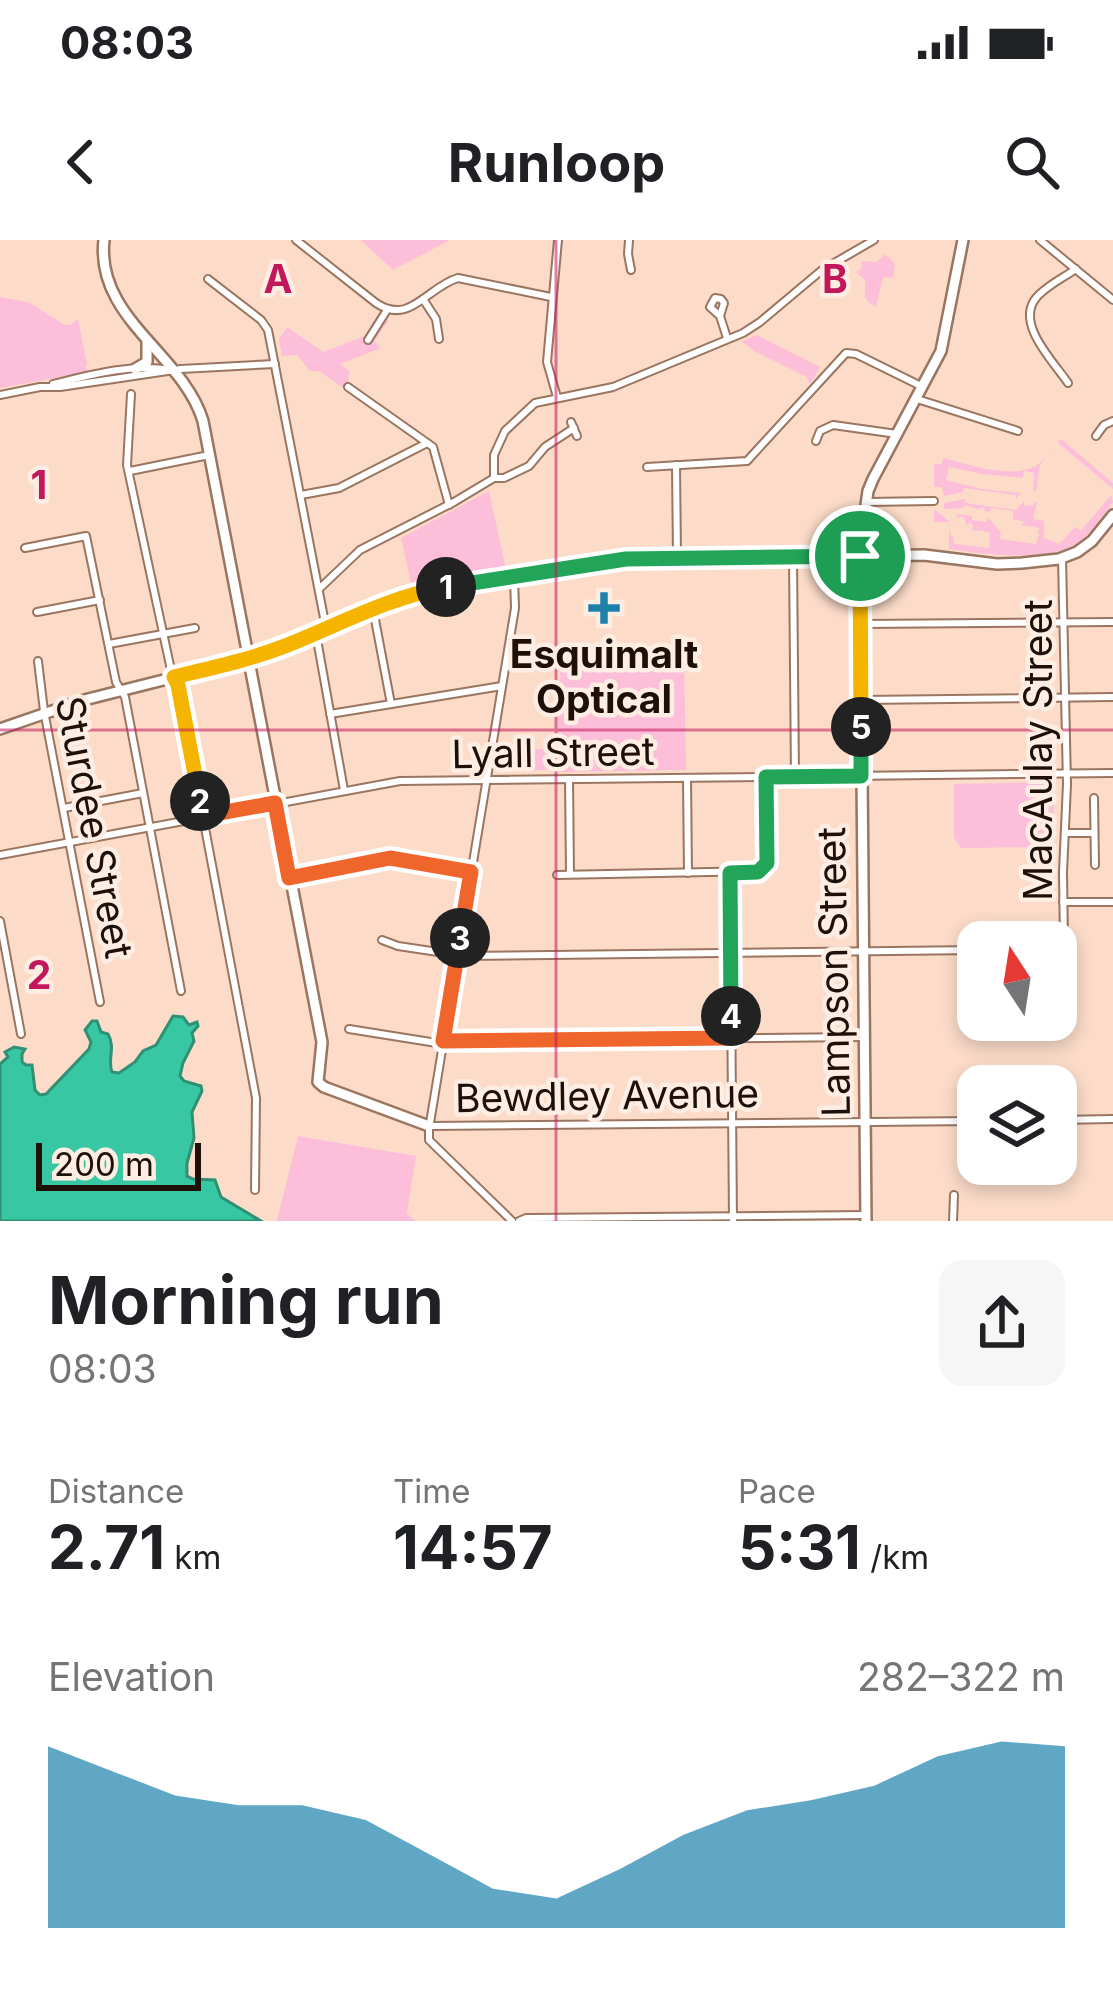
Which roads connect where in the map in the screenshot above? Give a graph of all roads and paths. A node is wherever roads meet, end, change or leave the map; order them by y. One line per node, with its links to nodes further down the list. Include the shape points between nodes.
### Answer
1 (104, 240): 17 (main road, via 109,283)
2 (296, 240): 14 (street)
3 (558, 240): 11 (street)
4 (629, 240): 9 (street)
5 (874, 240): 19 (street)
6 (963, 240): 26 (main road, Lampson Street, via 945,337)
7 (1040, 240): 8 (street)
8 (1076, 269): 13 (street); 23 (street, via 1029,312)
9 (631, 270)
10 (208, 279): 20 (street, via 266,325)
11 (551, 297): 12 (street, via 458,278); 29 (street, via 547,366)
12 (422, 298): 14 (street, via 406,310); 16 (street)
13 (1113, 300)
14 (387, 310): 18 (street)
15 (720, 316): 19 (street)
16 (440, 339)
17 (147, 340): 21 (main road, via 147,362); 22 (main road)
18 (368, 340)
19 (727, 340): 29 (street, via 613,387)
20 (275, 364): 22 (street); 43 (street)
21 (135, 370): 22 (street); 24 (street)
22 (174, 370): 24 (street); 38 (main road, via 199,406)
23 (1068, 383)
24 (40, 387): 27 (street)
25 (348, 387): 37 (street)
26 (923, 387): 30 (main road, Lampson Street); 39 (street, via 845,353 747,461)
27 (0, 394)
28 (131, 394): 41 (street)
29 (557, 397): 42 (street, via 535,403 507,427)
30 (916, 399): 33 (street); 34 (main road, Lampson Street)
31 (1113, 421): 35 (street)
32 (574, 428): 42 (street, via 529,466)
33 (1018, 431)
34 (897, 434): 36 (street, via 830,425); 44 (main road, Lampson Street)
35 (1096, 436)
36 (816, 441)
37 (427, 443): 43 (street, via 339,488); 46 (street)
38 (209, 455): 41 (street); 65 (main road)
39 (676, 465): 40 (street); 51 (street)
40 (646, 467)
41 (128, 471): 63 (street)
42 (494, 478): 46 (street)
43 (301, 495): 54 (street)
44 (866, 502): 45 (street); 49 (main road, Lampson Street)
45 (934, 502)
46 (449, 505): 54 (street, via 360,550)
47 (1113, 515): 52 (main road, via 1087,545)
48 (25, 548): 55 (street, via 86,536)
49 (860, 556): 50 (main road); 52 (main road, via 1003,564); 60 (main road, Lampson Street)
50 (793, 557): 51 (main road); 81 (street)
51 (677, 558): 53 (main road)
52 (1062, 558): 58 (street, MacAulay Street)
53 (514, 576): 56 (main road); 68 (street)
54 (319, 589): 62 (street)
55 (100, 600): 57 (street); 64 (street)
56 (373, 609): 62 (main road); 73 (street)
57 (37, 613)
58 (1065, 622): 59 (street); 60 (street); 70 (street, MacAulay Street)
59 (1113, 622)
60 (860, 624): 72 (main road, Lampson Street)
61 (195, 628): 63 (street)
62 (321, 630): 65 (main road); 75 (street)
63 (163, 634): 64 (street); 67 (street)
64 (109, 644): 69 (street)
65 (247, 659): 67 (main road); 88 (main road)
66 (38, 661): 74 (street, Sturdee Street)
67 (174, 677): 69 (main road); 90 (street)
68 (502, 686): 73 (street); 84 (street)
69 (121, 690): 74 (main road); 86 (street)
70 (1066, 698): 71 (street); 72 (street); 78 (street, MacAulay Street)
71 (1113, 698)
72 (861, 700): 79 (main road, Lampson Street)
73 (391, 704): 75 (street)
74 (44, 712): 76 (main road); 89 (street, Sturdee Street)
75 (330, 714): 85 (street)
76 (0, 729)
77 (1113, 773): 78 (street, Lyall Street)
78 (1067, 774): 79 (street, Lyall Street); 92 (street, MacAulay Street)
79 (861, 776): 81 (street, Lyall Street); 109 (main road, Lampson Street)
80 (766, 777): 81 (street, Lyall Street); 82 (street, Lyall Street); 99 (street, via 764,869)
81 (795, 777)
82 (687, 778): 83 (street, Lyall Street); 98 (street)
83 (569, 779): 84 (street, Lyall Street); 100 (street)
84 (487, 780): 85 (street, Lyall Street); 97 (street)
85 (344, 790): 88 (street, Lyall Street)
86 (143, 793): 89 (street); 91 (street)
87 (1094, 798): 93 (street)
88 (275, 803): 90 (street, Lyall Street); 102 (main road)
89 (63, 808): 94 (street, Sturdee Street)
90 (203, 816): 91 (street, Lyall Street); 125 (street, via 256,1098)
91 (150, 826): 94 (street, Lyall Street); 112 (street)
92 (1065, 833): 93 (street); 103 (street, MacAulay Street)
93 (1094, 833): 96 (street)
94 (70, 842): 95 (street, Lyall Street); 113 (street, Sturdee Street)
95 (0, 855)
96 (1095, 866)
97 (471, 872): 102 (street, via 390,858); 110 (street)
98 (688, 873): 99 (street); 100 (street)
99 (730, 873): 111 (street)
100 (570, 874): 101 (street)
101 (556, 875)
102 (289, 878): 124 (main road, Bewdley Avenue, via 323,1048 318,1082)
103 (1063, 902): 104 (street); 106 (street, MacAulay Street)
104 (1113, 902)
105 (0, 921): 115 (street)
106 (1063, 921)
107 (382, 940): 110 (street)
108 (957, 950): 109 (street)
109 (863, 952): 111 (street); 116 (main road, Lampson Street)
110 (458, 953): 111 (street); 118 (street)
111 (730, 953): 117 (street)
112 (181, 991)
113 (100, 1002)
114 (350, 1029): 118 (street)
115 (22, 1034)
116 (864, 1037): 117 (street); 122 (main road, Lampson Street)
117 (731, 1038): 118 (street); 123 (street)
118 (443, 1043): 124 (street)
119 (1113, 1119): 120 (street)
120 (1077, 1120)
121 (957, 1121): 122 (street, Bewdley Avenue)
122 (865, 1123): 123 (street, Bewdley Avenue); 127 (main road, Lampson Street)
123 (732, 1124): 124 (street, Bewdley Avenue); 128 (street)
124 (429, 1126): 129 (street, via 430,1140)
125 (255, 1190)
126 (954, 1195): 130 (street)
127 (866, 1218): 128 (street)
128 (733, 1219): 129 (street)
129 (516, 1221)
130 (953, 1221)

